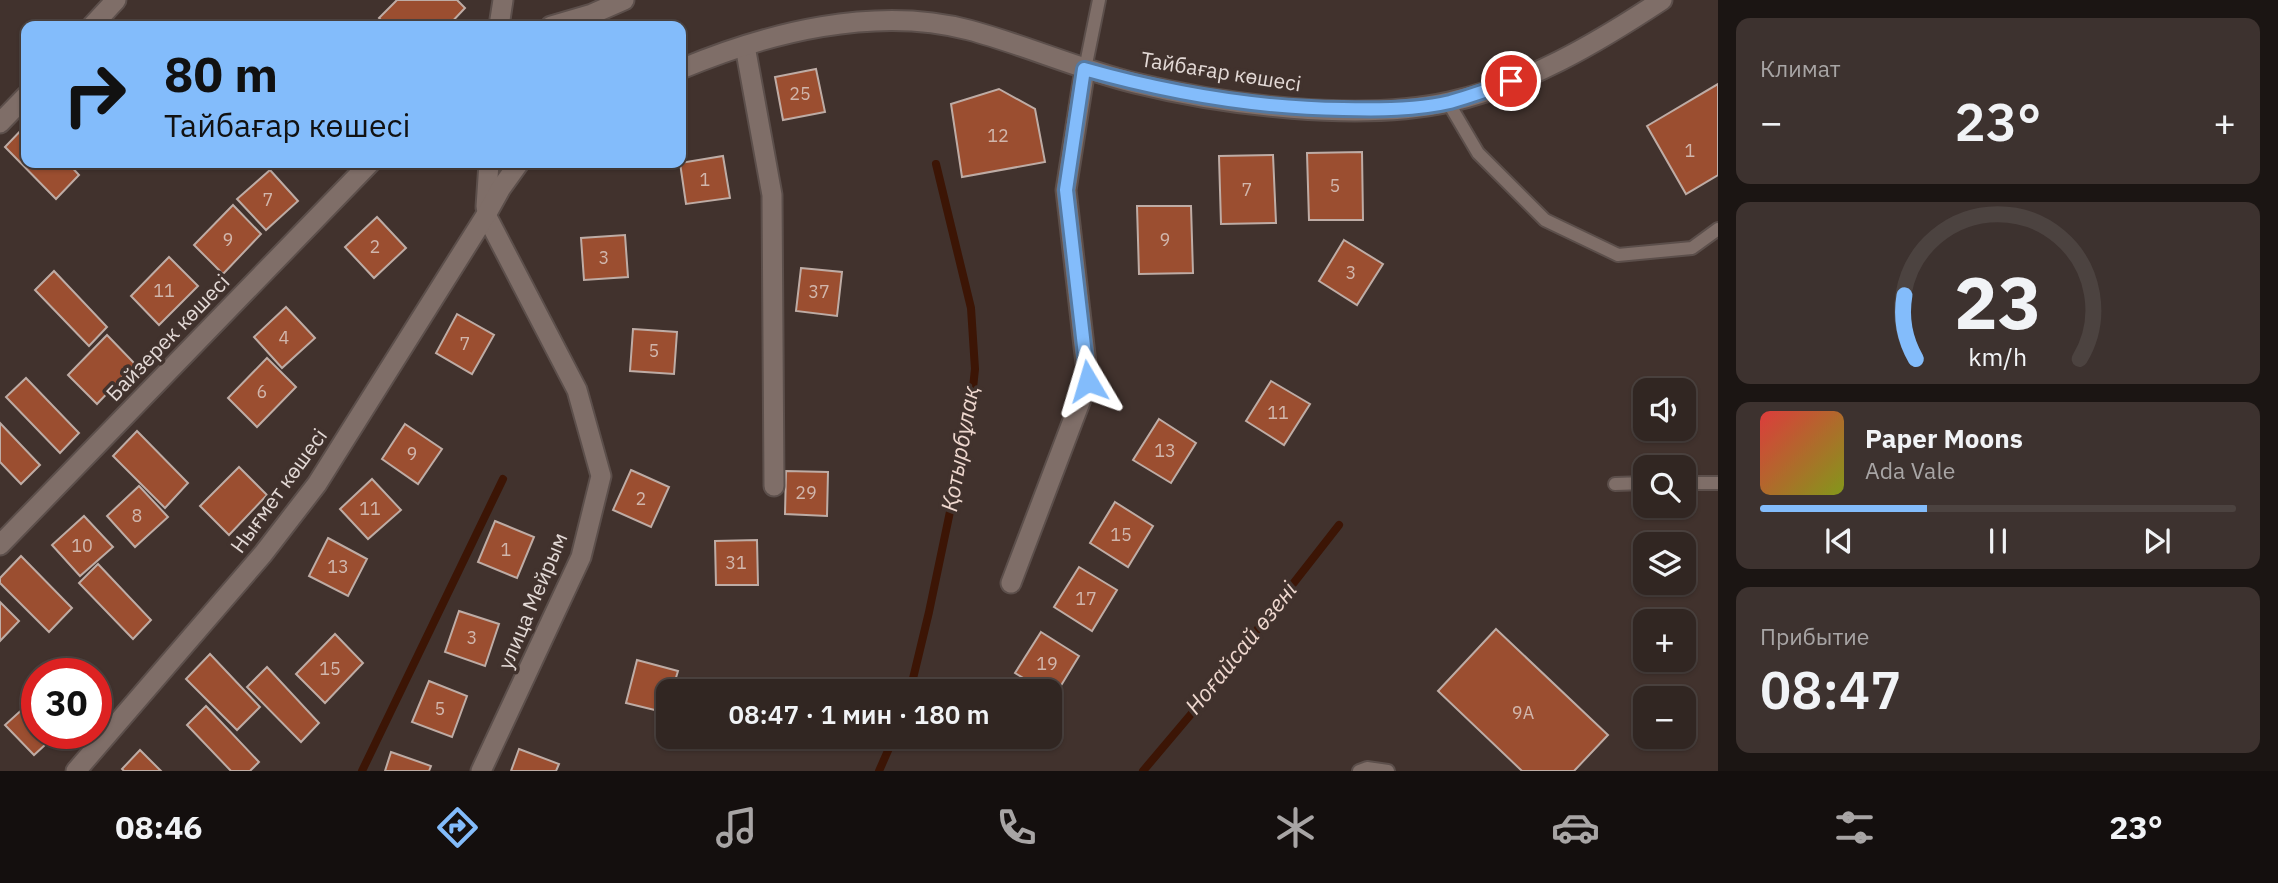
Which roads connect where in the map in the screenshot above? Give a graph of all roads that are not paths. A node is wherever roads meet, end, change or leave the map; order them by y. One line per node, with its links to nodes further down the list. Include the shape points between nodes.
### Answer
1 (116, 0): 6 (main road)
2 (503, 0): 7 (main road)
3 (624, 0): 8 (main road)
4 (1099, 0): 11 (lane)
5 (1662, 0): 13 (main road, Тайбағар көшесі, via 1534,73)
6 (97, 21)
7 (500, 21)
8 (568, 21)
9 (745, 46): 10 (main road, Тайбағар көшесі); 11 (main road, Тайбағар көшесі, via 845,23 929,22 1002,39); 24 (main road, via 772,195)
10 (686, 67)
11 (1084, 69): 13 (main road, Тайбағар көшесі, via 1190,95 1290,107 1370,110); 26 (main road, via 1066,190 1088,381)
12 (21, 101): 14 (main road)
13 (1448, 102): 19 (lane, via 1478,153 1545,220 1618,255 1692,248)
14 (0, 123)
15 (365, 168): 25 (main road, Байзерек көшесі)
16 (489, 168): 18 (main road)
17 (515, 168): 18 (main road, Нығмет көшесі)
18 (486, 215): 27 (main road, Нығмет көшесі, via 317,484 263,554); 28 (main road, улица Мейрым, via 577,390 601,476 581,557)
19 (1718, 229)
20 (1696, 483): 21 (lane)
21 (1718, 483)
22 (1615, 484): 23 (lane)
23 (1633, 484)
24 (774, 486)
25 (0, 545)
26 (1012, 583)
27 (76, 771)
28 (481, 771)
29 (1359, 771): 30 (lane)
30 (1388, 771)

